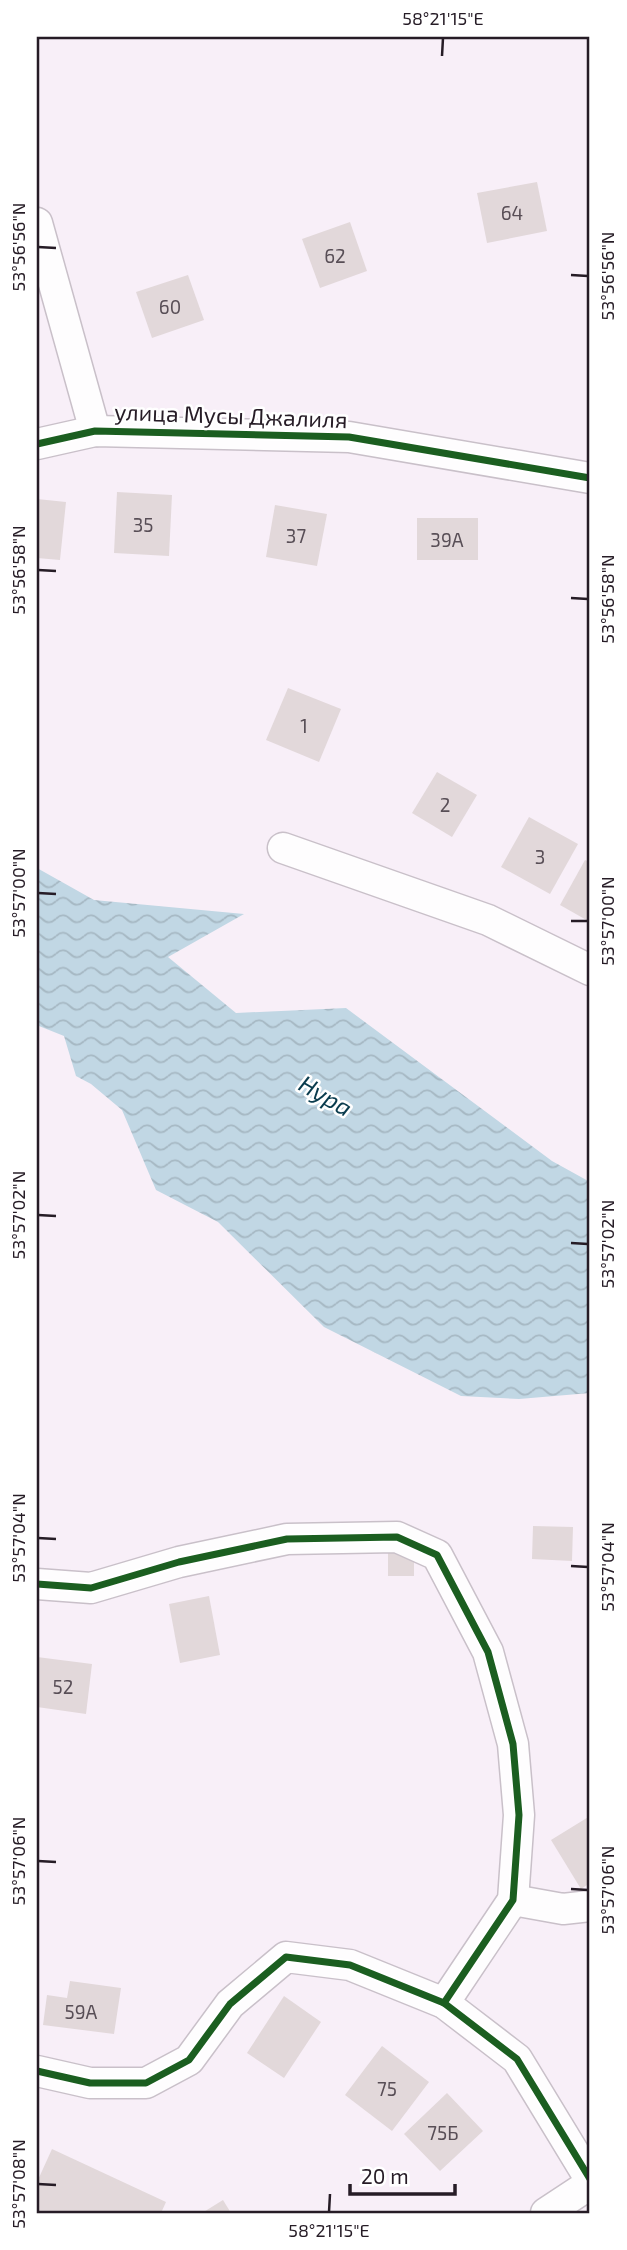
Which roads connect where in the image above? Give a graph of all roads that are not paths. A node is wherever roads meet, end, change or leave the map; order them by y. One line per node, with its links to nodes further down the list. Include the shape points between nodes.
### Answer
1 (37, 223): 2 (street)
2 (95, 431): 3 (street, улица Мусы Джалиля); 4 (street, улица Мусы Джалиля, via 349,437)
3 (37, 444)
4 (590, 478)
5 (283, 848): 6 (street, via 488,920)
6 (590, 970)
7 (37, 1584): 8 (street, via 91,1588 178,1562 287,1539 397,1536 437,1555 488,1652 513,1744 519,1815)
8 (513, 1900): 9 (street, via 563,1909); 10 (street)
9 (590, 1906)
10 (444, 2003): 11 (street, via 350,1965 286,1957 230,2004 189,2060 146,2083 90,2083); 12 (street, via 517,2059)
11 (37, 2071)
12 (590, 2181): 13 (street)
13 (546, 2213)

